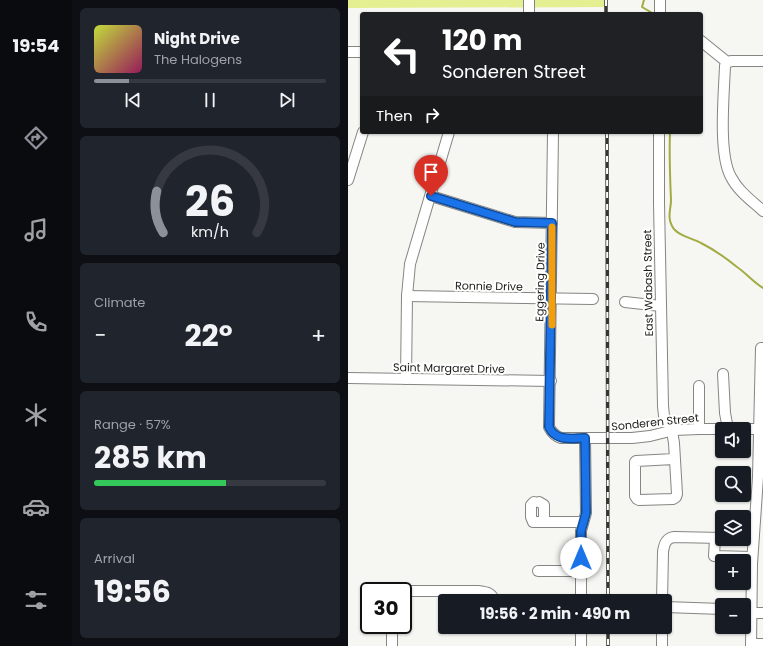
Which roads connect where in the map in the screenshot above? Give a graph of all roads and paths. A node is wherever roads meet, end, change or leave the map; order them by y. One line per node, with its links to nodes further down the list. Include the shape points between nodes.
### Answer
1 (529, 0): 3 (street)
2 (660, 0): 4 (street)
3 (529, 12)
4 (660, 12)
5 (703, 43): 9 (street)
6 (348, 52): 7 (street)
7 (360, 52)
8 (763, 61): 9 (street)
9 (727, 62): 16 (street, via 725,160 731,177 741,191)
10 (362, 134): 14 (street)
11 (448, 134): 15 (street)
12 (553, 134): 17 (street, Eggering Drive)
13 (659, 134): 22 (street, East Wabash Street)
14 (348, 180)
15 (431, 196): 17 (street, via 515,222); 18 (street, via 410,264)
16 (762, 210)
17 (552, 223): 19 (street, Eggering Drive)
18 (407, 296): 19 (street, Ronnie Drive); 26 (street)
19 (552, 299): 20 (street, Ronnie Drive); 27 (street, Eggering Drive)
20 (594, 299)
21 (625, 302): 22 (street)
22 (661, 306): 33 (street, East Wabash Street, via 663,406 664,416)
23 (763, 348): 32 (street)
24 (723, 374): 29 (street)
25 (348, 378): 26 (street, Saint Margaret Drive)
26 (406, 379): 27 (street, Saint Margaret Drive)
27 (550, 381): 34 (street, Eggering Drive, via 549,427)
28 (699, 386): 30 (street)
29 (727, 422)
30 (699, 429): 31 (street, Sonderen Street); 33 (street, Sonderen Street)
31 (715, 429)
32 (761, 429): 41 (street)
33 (672, 431): 35 (street, Sonderen Street, via 632,438); 36 (street, East Wabash Street)
34 (552, 432): 35 (street, Sonderen Street, via 561,438)
35 (585, 438): 38 (street, via 586,513)
36 (674, 459): 36 (street, East Wabash Street, via 676,497 636,499 635,462)
37 (537, 502): 38 (street, via 531,505 533,522)
38 (582, 522): 45 (street)
39 (715, 538): 49 (street, via 668,539 663,552)
40 (751, 540): 41 (street)
41 (754, 540): 43 (street)
42 (716, 546): 43 (street, via 714,556)
43 (752, 557): 50 (street)
44 (538, 571): 45 (street)
45 (581, 571): 48 (street)
46 (412, 591): 47 (street, via 478,591)
47 (490, 594)
48 (581, 594)
49 (662, 594)
50 (750, 598)
51 (672, 607): 52 (street)
52 (715, 609)
53 (751, 611): 54 (street)
54 (763, 613)
55 (392, 634): 61 (street)
56 (581, 634): 62 (street)
57 (662, 634): 63 (street)
58 (750, 634): 60 (street)
59 (763, 644): 60 (street)
60 (751, 645)
61 (392, 646)
62 (581, 646)
63 (662, 646)

